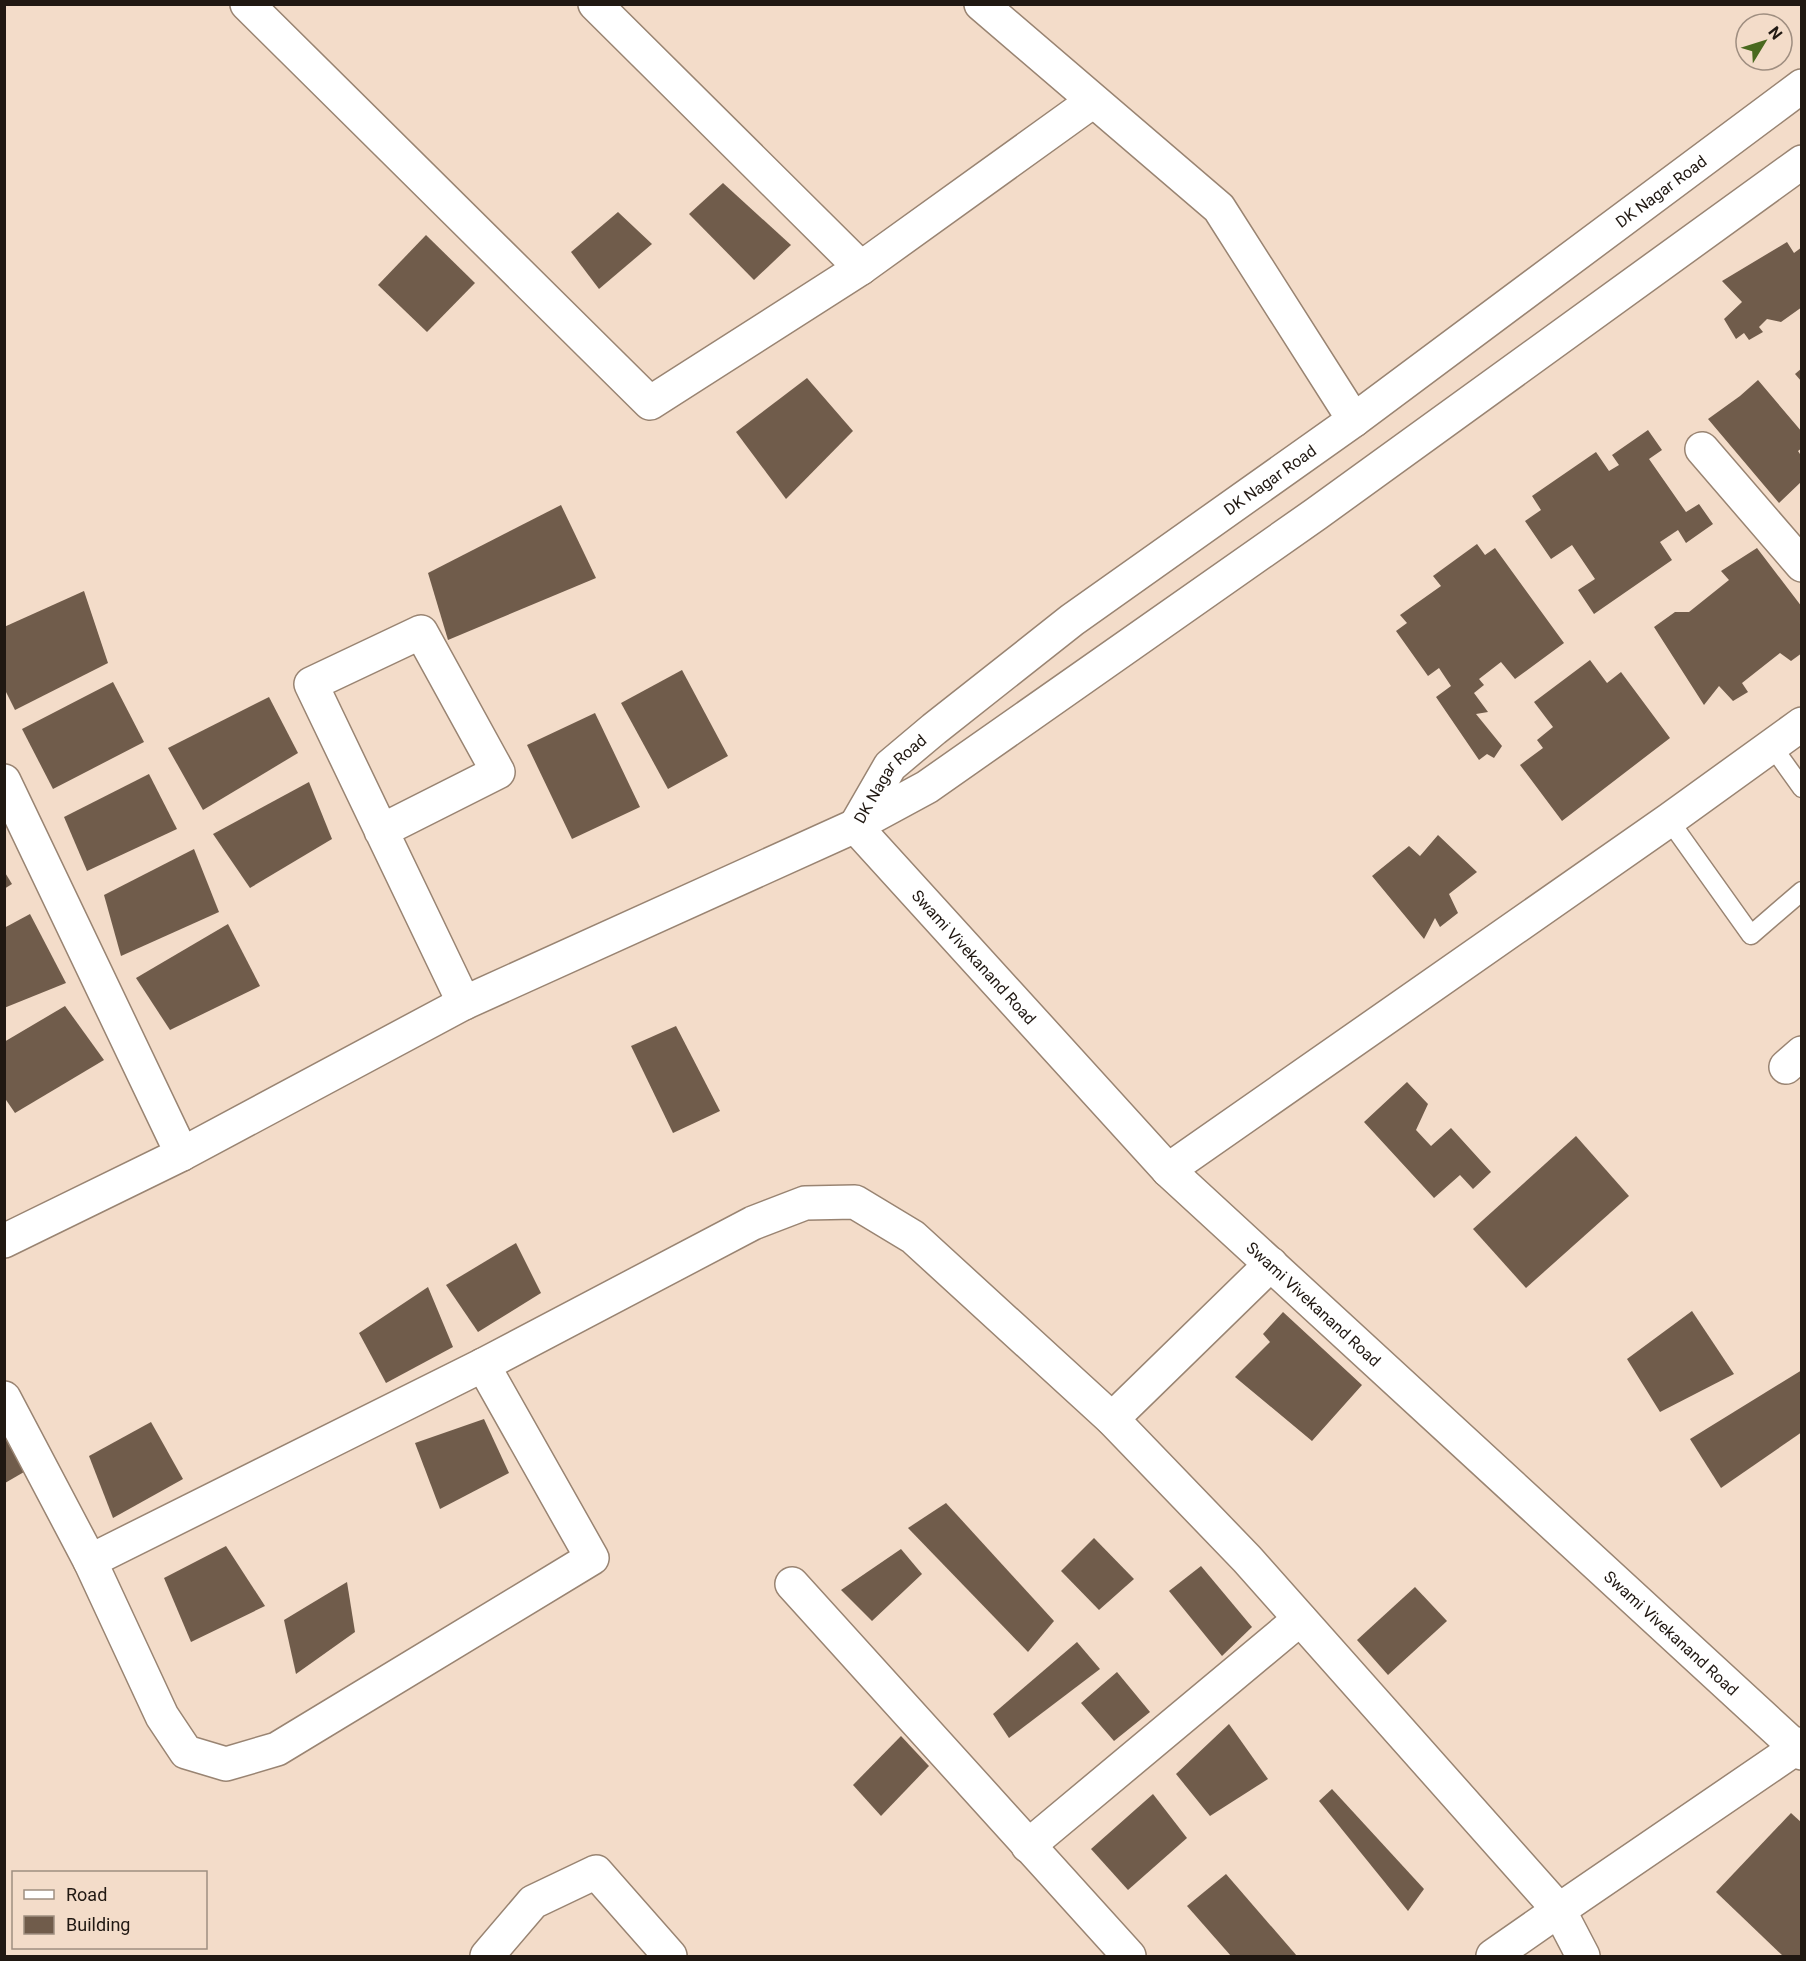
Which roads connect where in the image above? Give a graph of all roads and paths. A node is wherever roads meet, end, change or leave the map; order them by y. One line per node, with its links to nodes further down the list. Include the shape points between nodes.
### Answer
1 (247, 4): 7 (street, via 650,403)
2 (595, 4): 7 (street)
3 (981, 4): 5 (street)
4 (1802, 86): 8 (street, DK Nagar Road)
5 (1093, 101): 7 (street); 8 (street, via 1219,208)
6 (1802, 162): 16 (street, DK Nagar Road, via 1277,541 927,787)
7 (861, 268)
8 (1354, 420): 16 (street, DK Nagar Road, via 1072,620 934,729 890,766)
9 (1702, 449): 10 (street)
10 (1802, 564)
11 (1802, 724): 12 (street)
12 (1772, 746): 14 (lane); 15 (street)
13 (4, 781): 20 (street)
14 (1802, 788)
15 (1669, 820): 18 (lane, via 1751,935); 21 (street)
16 (855, 826): 19 (street); 21 (street, Swami Vivekanand Road)
17 (381, 831): 17 (street, via 311,684 421,632 498,772); 19 (street)
18 (1802, 891)
19 (464, 1003): 20 (street)
20 (182, 1154): 22 (street)
21 (1168, 1170): 23 (street, Swami Vivekanand Road)
22 (4, 1241)
23 (1271, 1264): 26 (street); 30 (street, Swami Vivekanand Road)
24 (483, 1365): 26 (street, via 753,1223 806,1203 855,1202 913,1238); 27 (street); 27 (street, via 592,1558 277,1749 226,1764 186,1752 162,1716)
25 (4, 1398): 27 (street)
26 (1112, 1419): 29 (street)
27 (90, 1561)
28 (792, 1584): 31 (street)
29 (1300, 1619): 31 (street); 32 (street)
30 (1800, 1748): 32 (street)
31 (1029, 1846): 35 (street)
32 (1558, 1910): 36 (street); 37 (street)
33 (487, 1956): 34 (street, via 533,1902 596,1872)
34 (670, 1956)
35 (1129, 1956)
36 (1493, 1956)
37 (1583, 1956)

